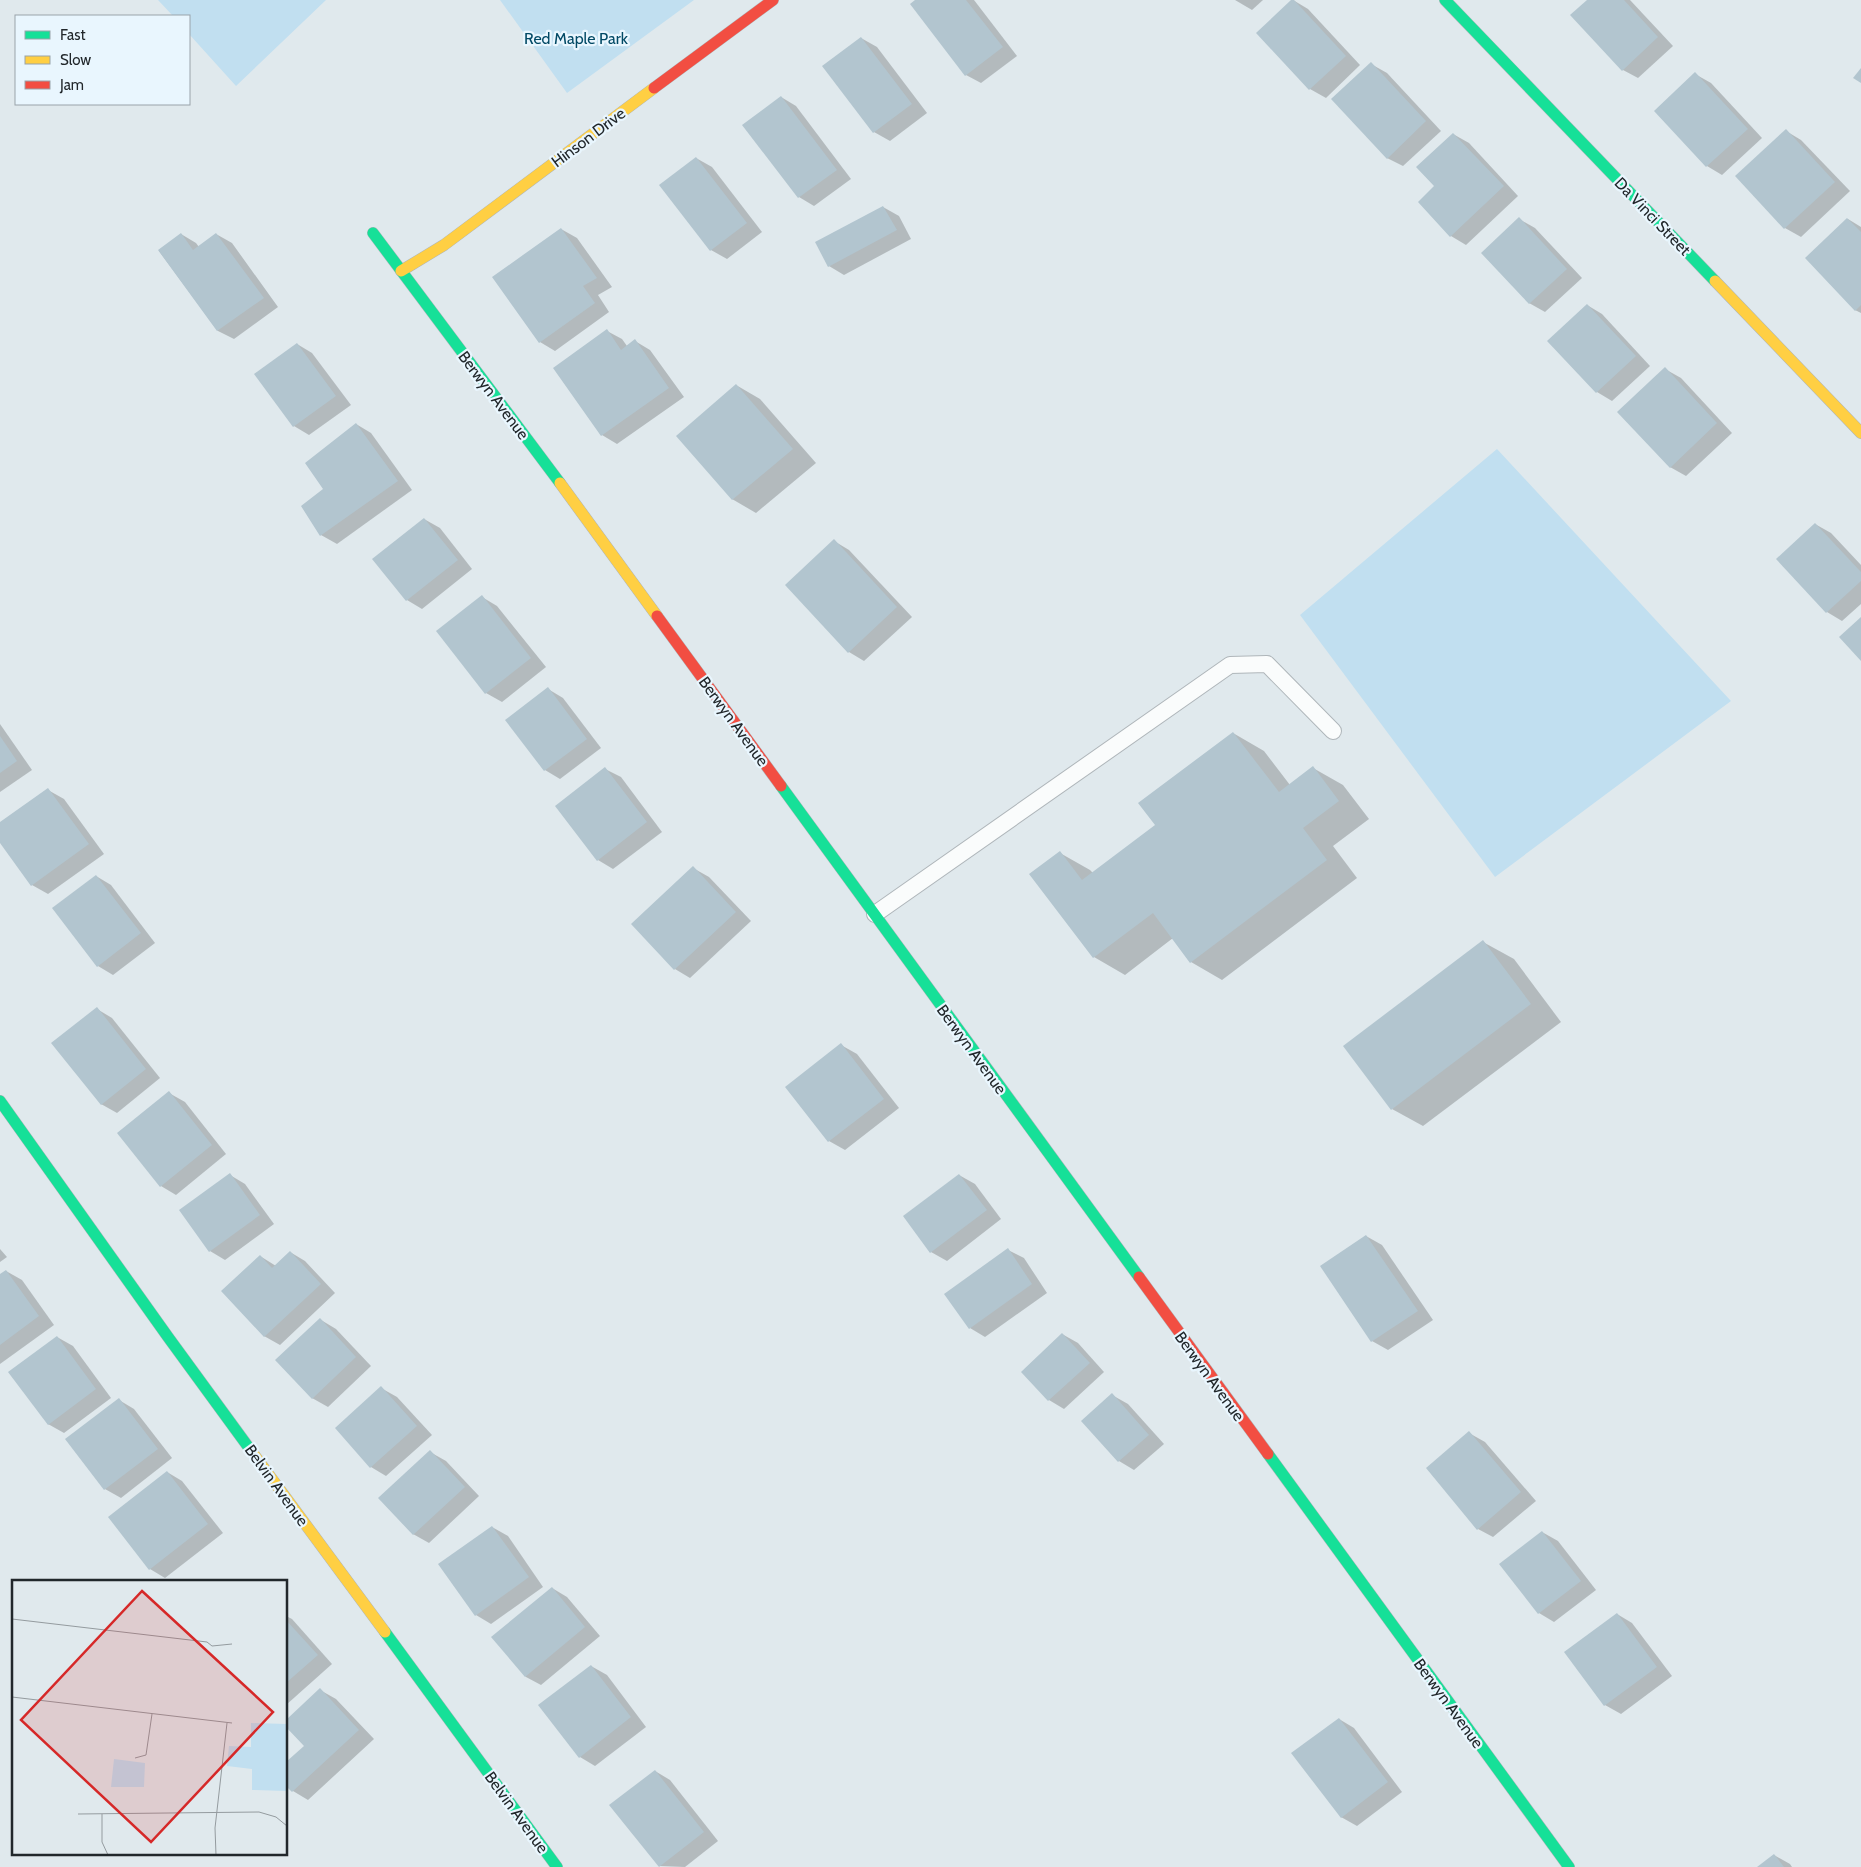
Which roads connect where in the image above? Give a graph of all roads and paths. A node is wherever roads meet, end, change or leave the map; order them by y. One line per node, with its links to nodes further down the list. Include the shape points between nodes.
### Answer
1 (773, 0): 4 (street, Hinson Drive, via 444,245)
2 (1444, 0): 5 (street, Da Vinci Street)
3 (373, 233): 4 (street, Berwyn Avenue)
4 (401, 271): 7 (street, Berwyn Avenue)
5 (1861, 433)
6 (1333, 731): 7 (lane, via 1267,664 1230,665)
7 (875, 914): 10 (street, Berwyn Avenue)
8 (0, 1101): 9 (street, Belvin Avenue, via 168,1337)
9 (557, 1867)
10 (1569, 1867)

